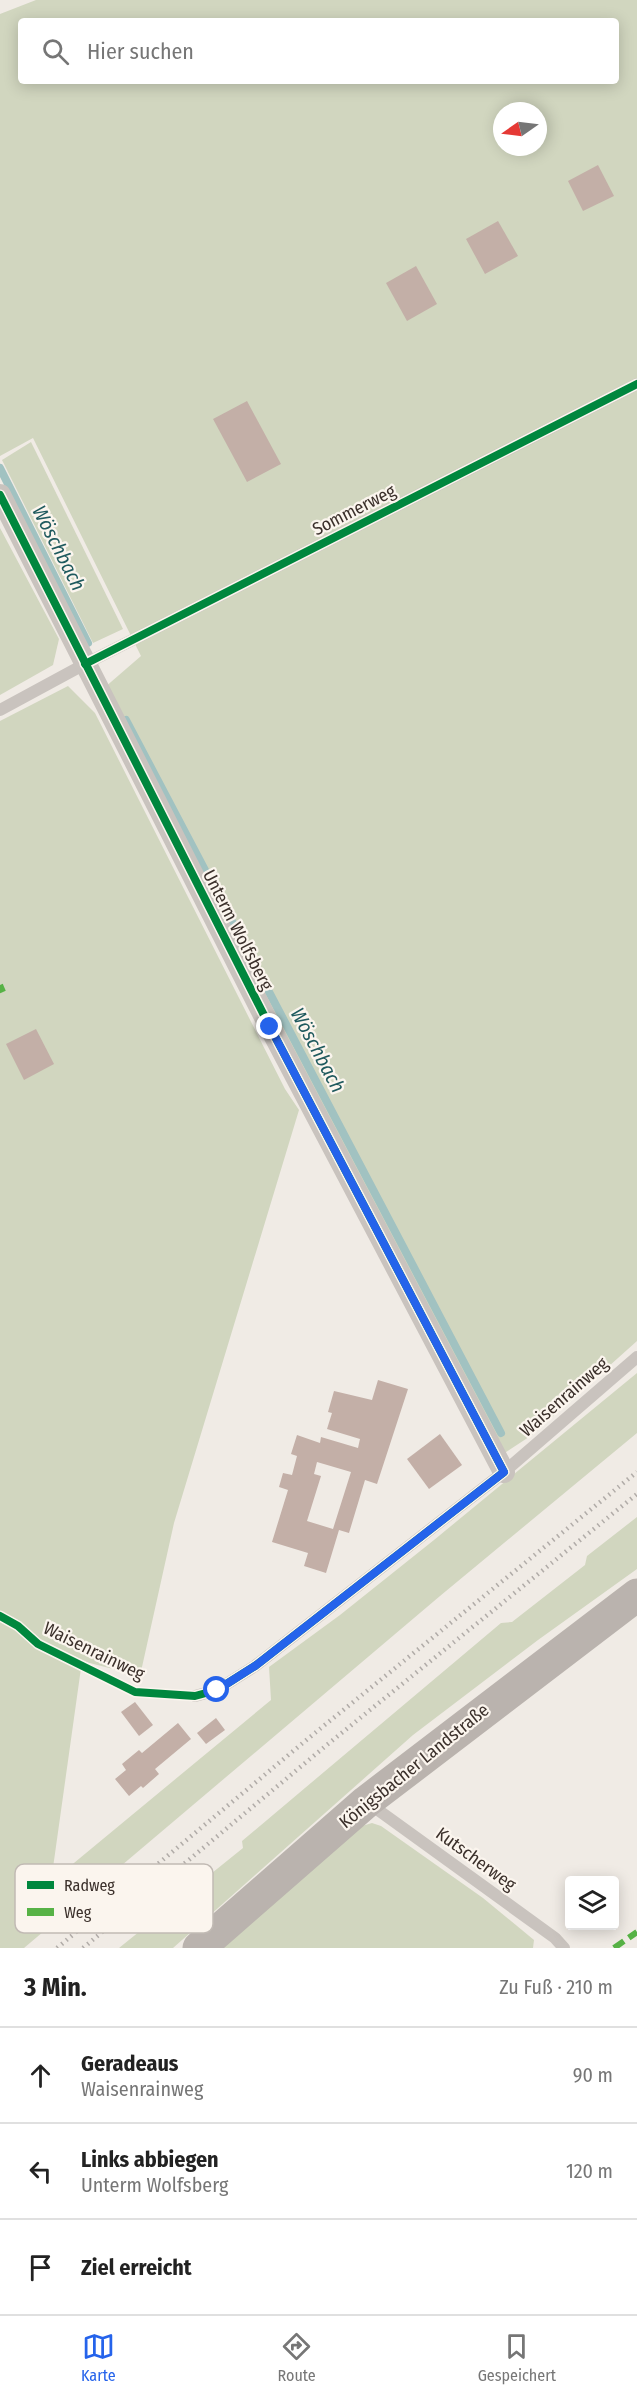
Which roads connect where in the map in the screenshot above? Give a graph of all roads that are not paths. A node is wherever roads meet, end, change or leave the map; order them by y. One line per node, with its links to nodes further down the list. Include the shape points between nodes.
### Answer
1 (637, 384): 3 (lane, Sommerweg)
2 (0, 495): 3 (street, Unterm Wolfsberg)
3 (85, 664): 4 (lane, Sommerweg); 6 (street, Unterm Wolfsberg)
4 (0, 710)
5 (637, 1357): 6 (lane, Waisenrainweg)
6 (504, 1472): 8 (lane, Waisenrainweg, via 255,1666 217,1690)
7 (637, 1595): 9 (main road, Königsbacher Landstraße)
8 (195, 1696)
9 (366, 1802): 10 (main road, Königsbacher Landstraße); 11 (lane, Kutscherweg)
10 (199, 1948)
11 (564, 1948)

